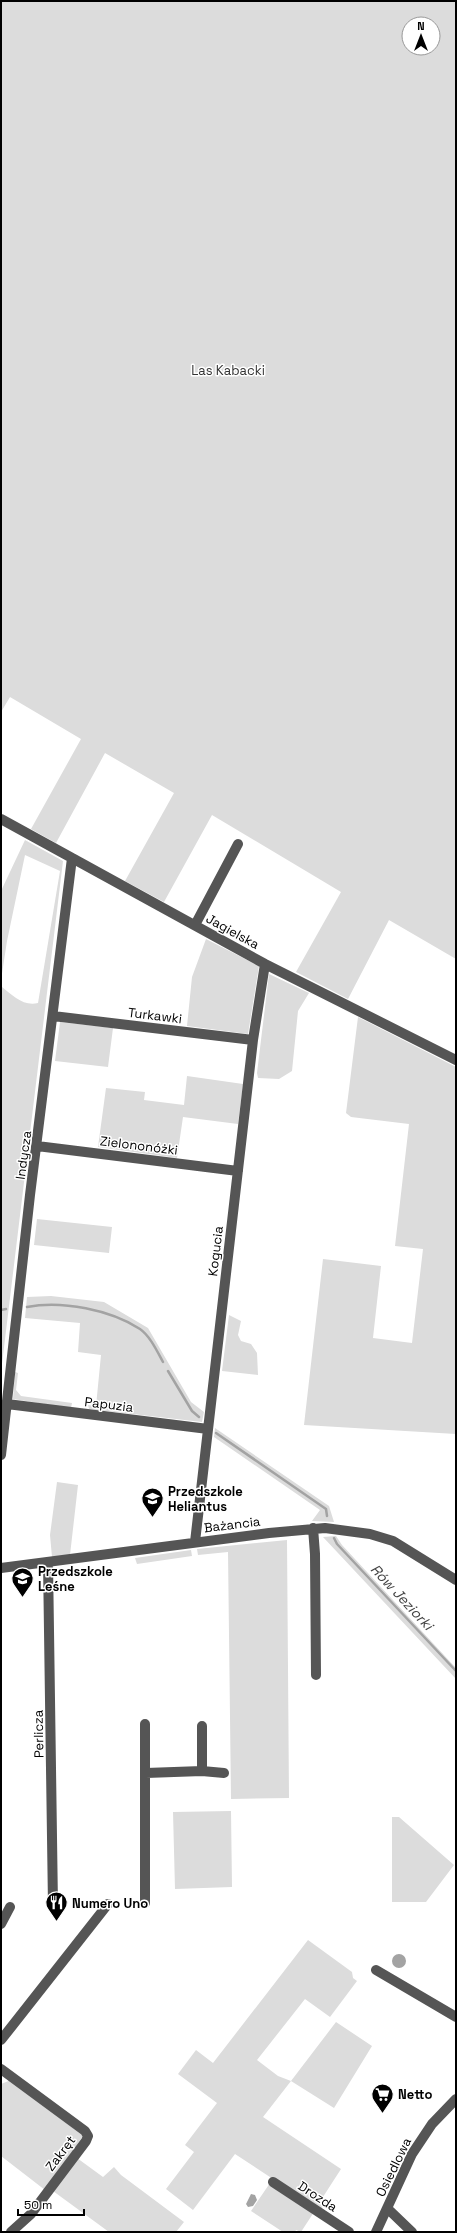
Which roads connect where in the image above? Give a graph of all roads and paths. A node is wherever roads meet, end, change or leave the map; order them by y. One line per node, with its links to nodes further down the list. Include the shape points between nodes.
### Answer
1 (1, 819): 3 (street, Jagielska)
2 (238, 844): 4 (street)
3 (72, 858): 4 (street, Jagielska); 6 (street, Indycza)
4 (195, 925): 5 (street, Jagielska)
5 (265, 964): 7 (street, Kogucia); 8 (street, Jagielska)
6 (53, 1016): 7 (street, Turkawki); 9 (street, Indycza)
7 (254, 1040): 10 (street, Kogucia)
8 (456, 1060)
9 (37, 1146): 10 (street, Zielononóżki); 11 (street, Indycza)
10 (238, 1171): 12 (street, Kogucia)
11 (7, 1404): 12 (street, Papuzia); 13 (street, Indycza)
12 (208, 1429): 15 (street, Kogucia)
13 (1, 1455)
14 (313, 1528): 15 (street, Bażancia); 18 (street, Bażancia, via 338,1528 370,1534 393,1542); 19 (street)
15 (195, 1542): 16 (street, Bażancia)
16 (48, 1562): 17 (street, Bażancia); 27 (street, Perlicza)
17 (1, 1568)
18 (456, 1580)
19 (316, 1675)
20 (145, 1724): 23 (street)
21 (202, 1726): 22 (street)
22 (202, 1771): 23 (street); 24 (street)
23 (146, 1773): 25 (street)
24 (224, 1773)
25 (146, 1903)
26 (108, 1904): 32 (street)
27 (53, 1906)
28 (10, 1907): 29 (street)
29 (1, 1924)
30 (376, 1970): 31 (street)
31 (456, 2017)
32 (1, 2040)
33 (1, 2069): 37 (street, Zakręt, via 85,2131 88,2136 30,2214)
34 (456, 2099): 36 (street, Osiedlowa, via 419,2142 400,2178)
35 (273, 2182): 38 (street, Drozda)
36 (388, 2209): 39 (street, Osiedlowa); 40 (street)
37 (11, 2232)
38 (349, 2232)
39 (376, 2232)
40 (412, 2232)

